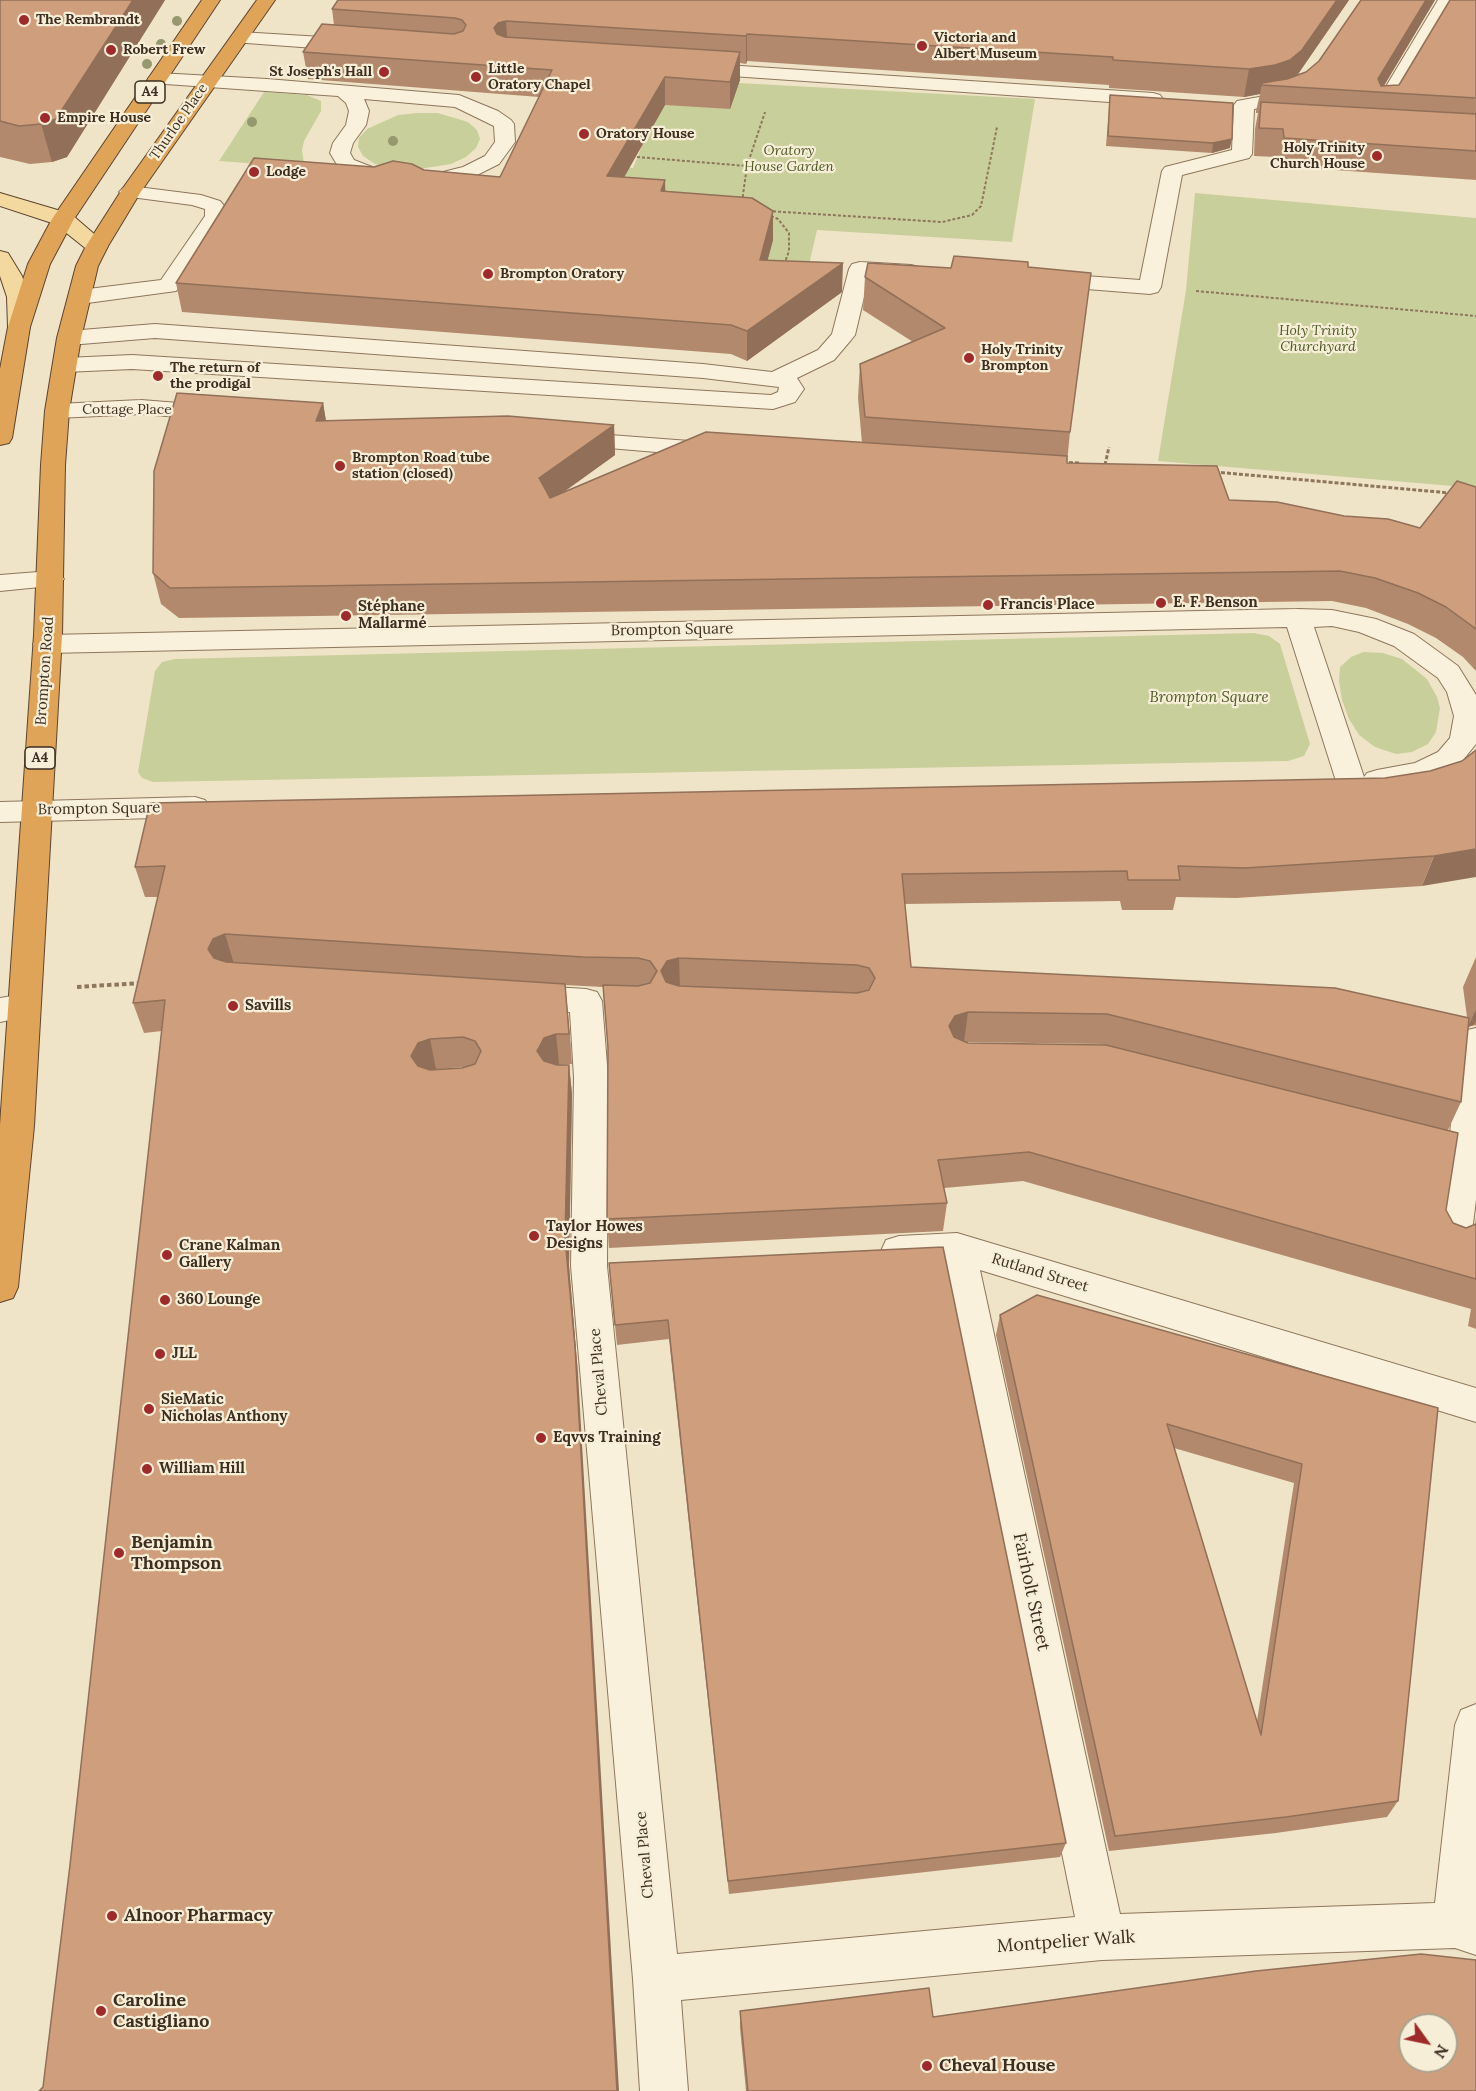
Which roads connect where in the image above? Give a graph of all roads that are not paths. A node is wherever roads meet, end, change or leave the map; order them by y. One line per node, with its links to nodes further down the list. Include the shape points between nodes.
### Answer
1 (211, 0): 8 (highway, A4)
2 (267, 0): 4 (highway, Thurloe Place / A4)
3 (1447, 0): 13 (street)
4 (240, 38): 5 (street); 9 (highway, Thurloe Place / A4)
5 (376, 47)
6 (671, 68): 11 (street)
7 (1311, 74): 14 (street, via 1292,93)
8 (158, 79): 9 (street); 18 (highway, A4)
9 (207, 82): 10 (street); 16 (highway, Thurloe Place / A4)
10 (342, 91): 10 (street, via 459,101 504,124 505,142 492,159 470,171 444,178 408,181 368,174 346,164 340,153 356,125 359,111 355,100)
11 (1174, 100)
12 (1221, 103): 14 (street)
13 (1383, 108)
14 (1244, 112): 15 (street); 22 (street, via 1242,154 1172,171 1150,287)
15 (1267, 122)
16 (130, 192): 19 (highway, Thurloe Place / A4); 23 (street, via 194,199 213,205 216,216 168,286)
17 (0, 199): 18 (main road)
18 (63, 219): 19 (main road); 24 (highway, A4, via 39,264)
19 (97, 246): 23 (highway, Brompton Road / A4, via 87,266)
20 (0, 258): 24 (main road, via 18,297)
21 (933, 273): 27 (street, via 860,268 843,335 826,355)
22 (1024, 279)
23 (80, 297): 25 (highway, Brompton Road / A4)
24 (19, 327): 30 (highway, A4)
25 (69, 338): 26 (highway, Brompton Road / A4); 27 (street, via 154,331)
26 (65, 365): 27 (street, via 132,362 773,402 787,397 792,389 788,382); 28 (highway, Brompton Road / A4)
27 (775, 378)
28 (57, 411): 29 (street, Cottage Place, via 141,408); 33 (highway, Brompton Road / A4)
29 (245, 415)
30 (0, 438)
31 (545, 438): 32 (street)
32 (737, 452)
33 (51, 579): 34 (street); 36 (highway, Brompton Road / A4)
34 (0, 583)
35 (1297, 617): 35 (street, Brompton Square, via 1332,618 1366,625 1404,640 1448,672 1461,692 1468,716 1464,740 1448,759 1422,772 1339,781); 36 (street, Brompton Square)
36 (47, 644): 38 (highway, Brompton Road / A4)
37 (219, 806): 38 (street, Brompton Square)
38 (36, 811): 39 (street, Brompton Square); 42 (highway, Brompton Road / A4)
39 (0, 812)
40 (493, 995): 41 (street)
41 (586, 1001): 43 (street); 55 (street, Cheval Place, via 575,1078 605,1265)
42 (16, 1002): 50 (highway, Brompton Road / A4, via 17,1126)
43 (618, 1002)
44 (1475, 1040): 46 (street)
45 (1385, 1131): 46 (street)
46 (1471, 1153): 47 (street)
47 (1453, 1239)
48 (957, 1248): 49 (street, Rutland Street); 51 (street, Rutland Street); 54 (street, Fairholt Street)
49 (865, 1252)
50 (0, 1287)
51 (1476, 1405)
52 (1476, 1725): 53 (street)
53 (1465, 1929): 54 (street, Montpelier Walk)
54 (1102, 1937): 55 (street, Montpelier Walk)
55 (656, 1979): 56 (street, Cheval Place)
56 (664, 2091)

